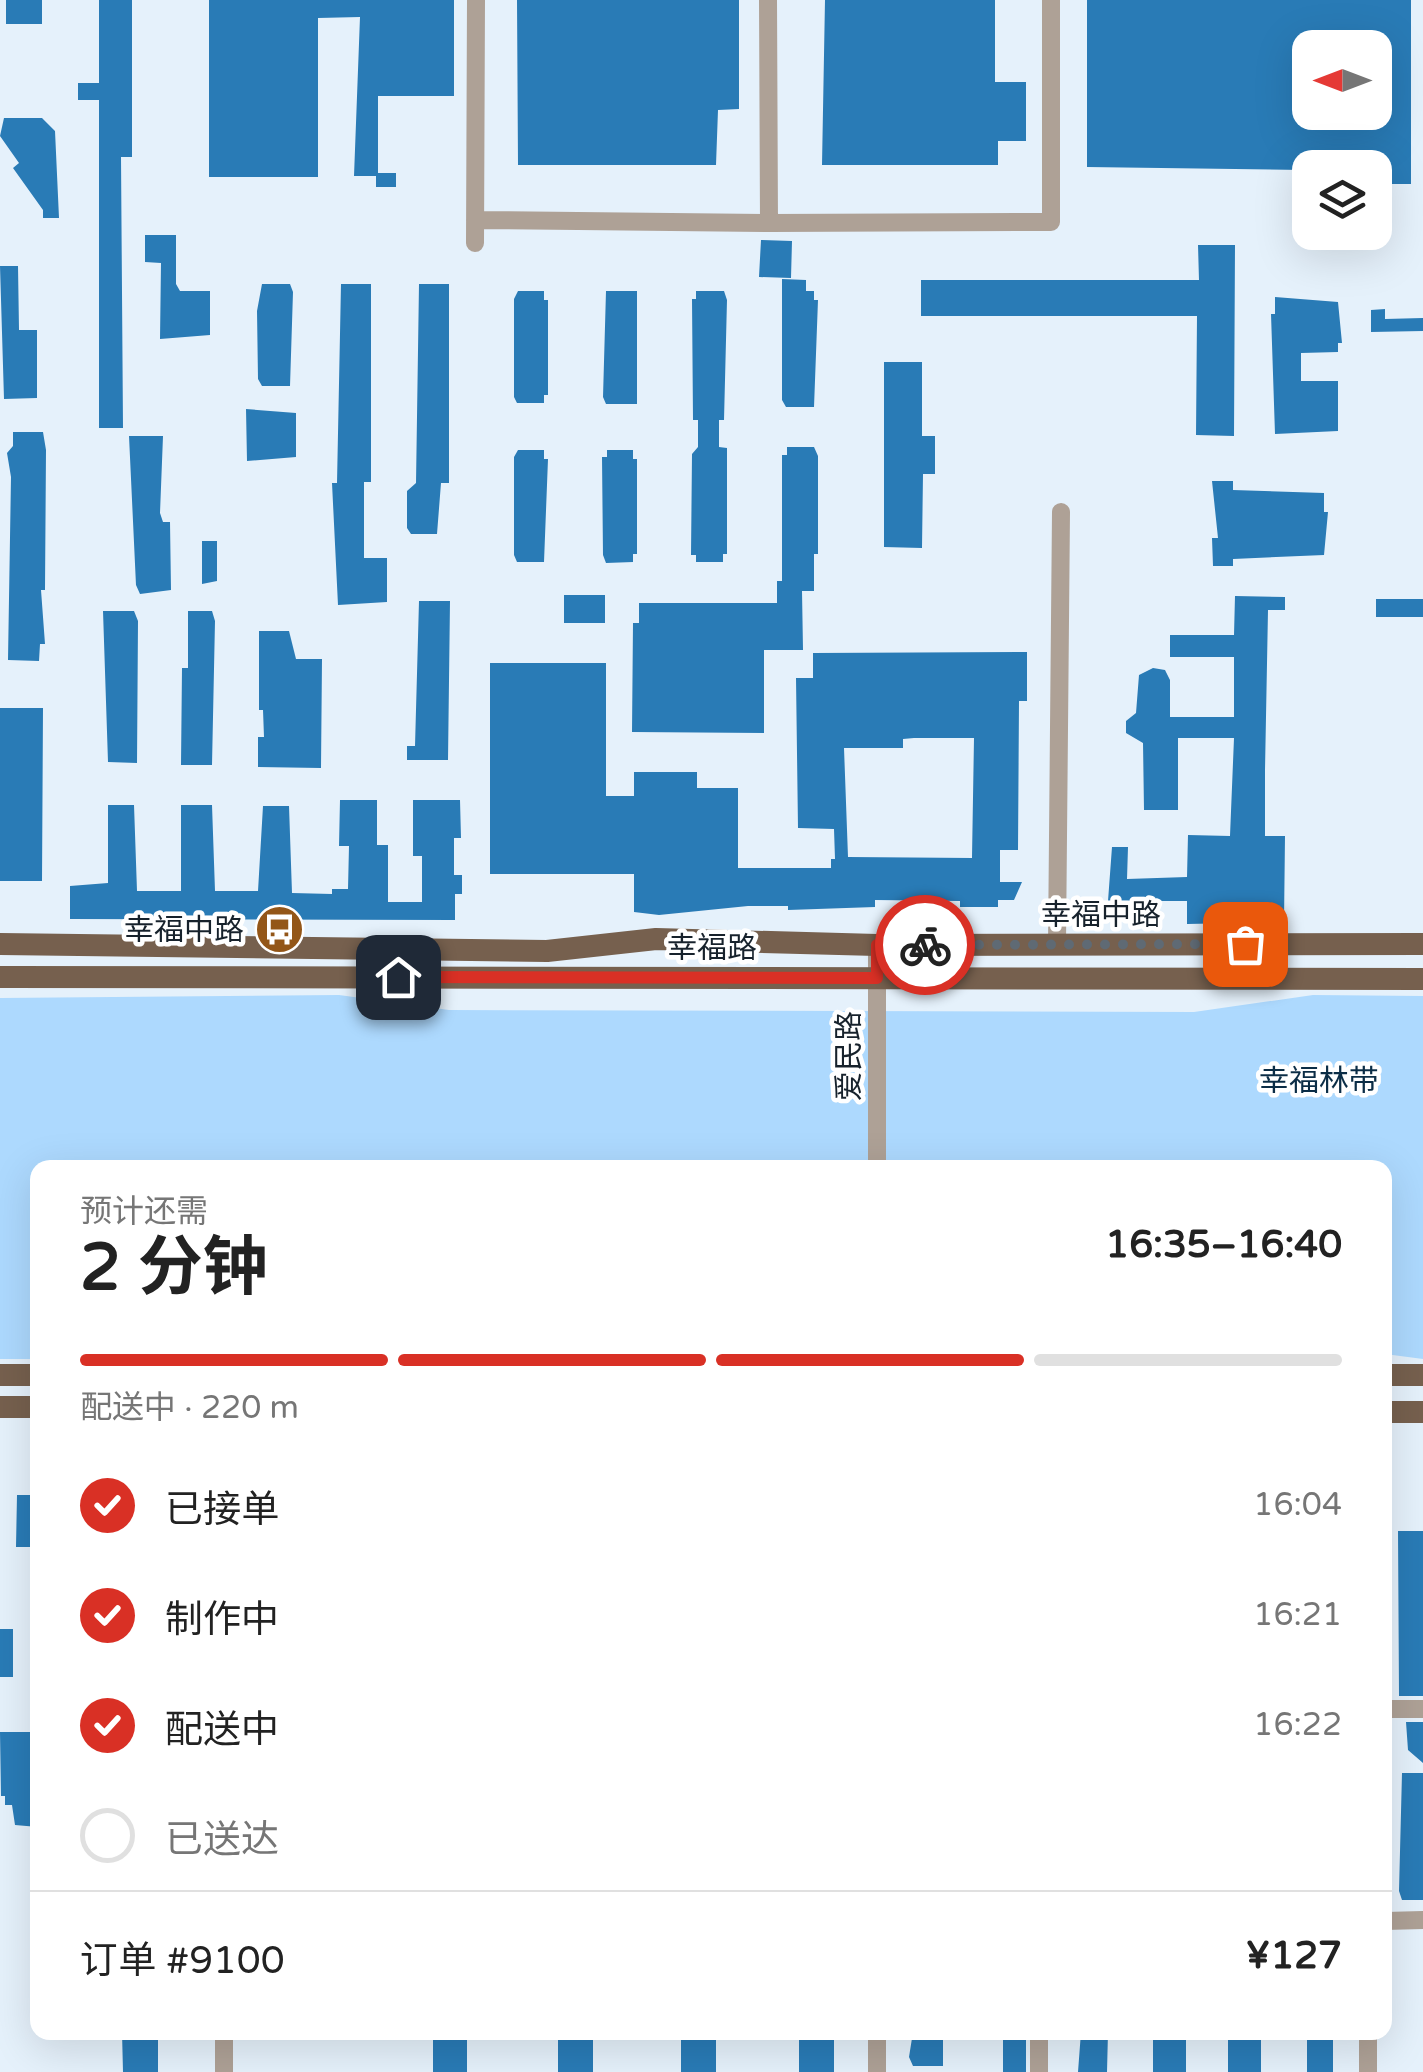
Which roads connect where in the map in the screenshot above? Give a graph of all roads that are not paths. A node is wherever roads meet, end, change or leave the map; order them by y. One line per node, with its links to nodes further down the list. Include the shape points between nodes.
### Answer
1 (476, 0): 4 (street)
2 (768, 0): 5 (street)
3 (1051, 0): 5 (street, via 1050,222)
4 (475, 220): 5 (street); 6 (street)
5 (770, 223)
6 (475, 242)
7 (1061, 512): 11 (street)
8 (0, 944): 10 (main road, 幸福中路, via 547,951 656,939)
9 (1423, 944): 11 (main road, 幸福中路)
10 (877, 945): 11 (main road, 幸福中路); 13 (street, 爱民路)
11 (1057, 945)
12 (0, 977): 13 (main road, 幸福路)
13 (877, 978): 14 (main road, 幸福路); 15 (street, 爱民路)
14 (1423, 979)
15 (877, 1160)
16 (0, 1375): 17 (main road)
17 (30, 1375)
18 (1392, 1375): 19 (main road)
19 (1423, 1375)
20 (0, 1407): 21 (main road)
21 (30, 1407)
22 (1392, 1412): 23 (main road)
23 (1423, 1412)
24 (1392, 1709): 25 (street)
25 (1423, 1709)
26 (1423, 1920): 27 (street)
27 (1392, 1922)
28 (224, 2040): 32 (street)
29 (877, 2040): 33 (street)
30 (1039, 2040): 34 (street)
31 (1368, 2040): 35 (street)
32 (224, 2072)
33 (877, 2072)
34 (1039, 2072)
35 (1368, 2072)

